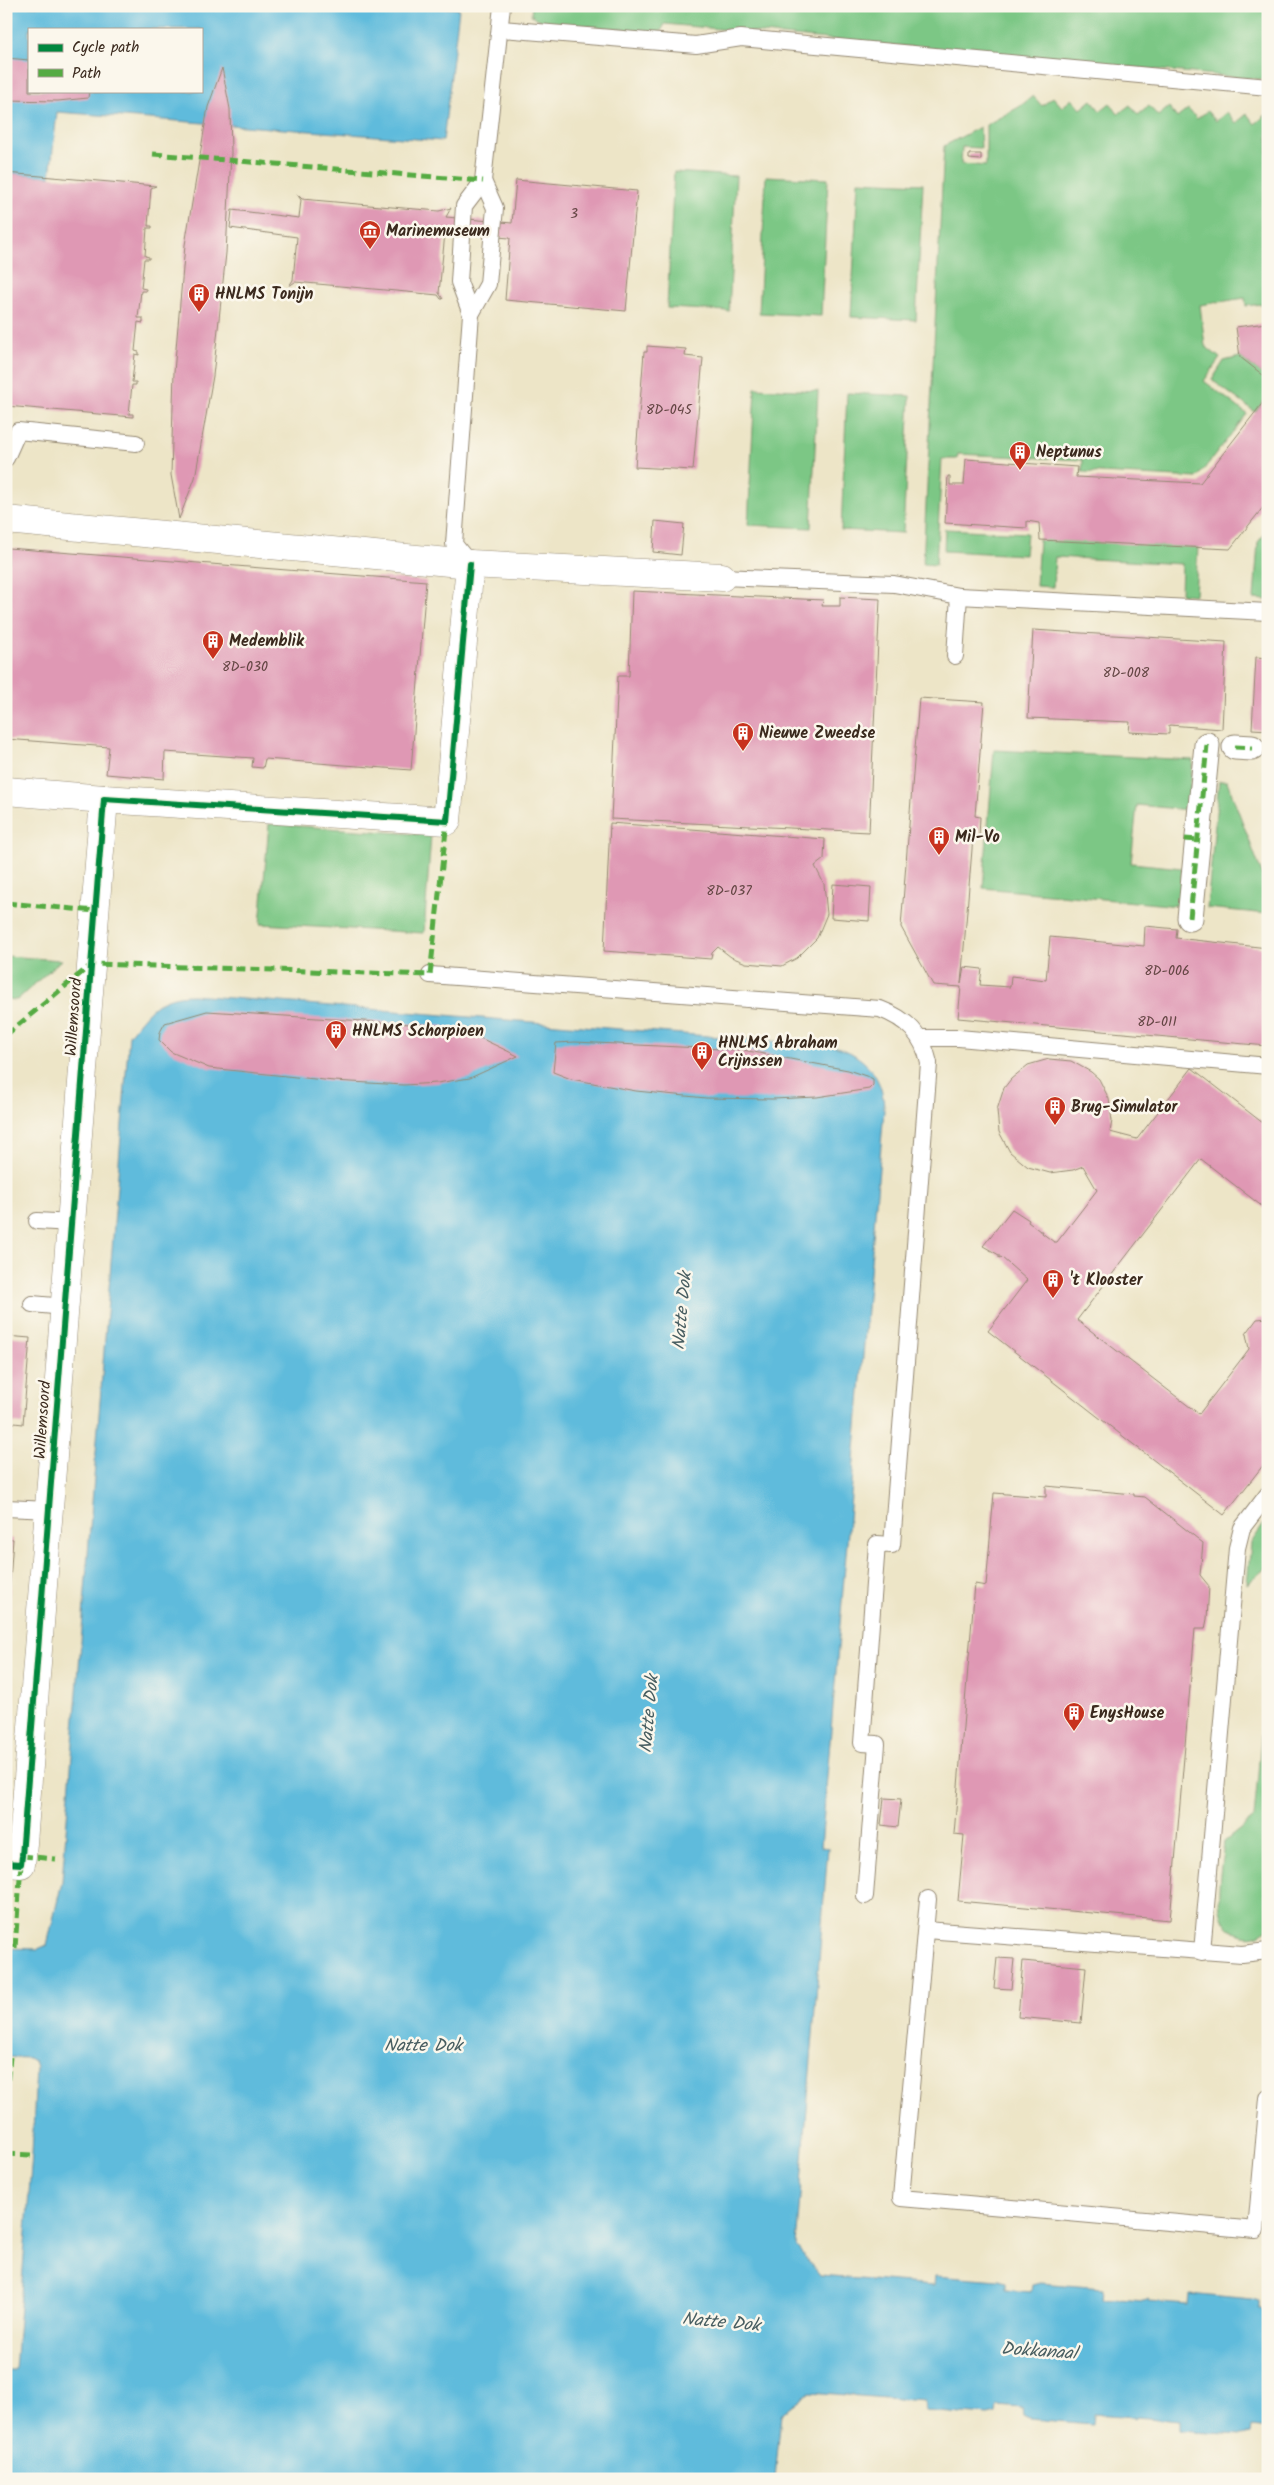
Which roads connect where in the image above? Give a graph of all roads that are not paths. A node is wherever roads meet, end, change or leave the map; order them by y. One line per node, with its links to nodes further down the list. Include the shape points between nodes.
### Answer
1 (502, 6): 2 (lane)
2 (501, 29): 3 (lane, via 696,45 741,38); 4 (lane)
3 (1268, 87)
4 (483, 181): 5 (lane, via 495,208 488,284); 5 (lane, via 464,206 459,282)
5 (471, 314): 9 (lane, via 454,544)
6 (136, 443): 7 (lane, via 18,431)
7 (6, 458)
8 (6, 520): 9 (street)
9 (470, 564): 10 (street); 16 (street, via 447,821)
10 (722, 577): 11 (lane, via 894,584)
11 (959, 596): 12 (lane); 13 (lane)
12 (1268, 612)
13 (956, 656)
14 (1207, 745): 17 (street, via 1192,840)
15 (6, 791): 16 (street)
16 (104, 799): 22 (street, Willemsoord)
17 (1190, 918)
18 (430, 975): 19 (lane, via 880,1009 898,1016)
19 (920, 1038): 20 (lane, via 959,1038); 29 (lane, via 929,1063 892,1545 877,1544 862,1743 877,1744)
20 (1268, 1066)
21 (37, 1221): 22 (lane)
22 (72, 1223): 24 (street, Willemsoord)
23 (32, 1304): 24 (lane)
24 (65, 1307): 27 (street, Willemsoord)
25 (1268, 1494): 33 (lane, via 1242,1528 1236,1548)
26 (6, 1508): 27 (lane)
27 (49, 1510): 28 (street, Willemsoord, via 21,1864)
28 (6, 1863)
29 (865, 1896)
30 (928, 1899): 31 (lane)
31 (926, 1930): 33 (lane); 34 (lane, via 901,2198 1256,2230)
32 (1268, 1951): 33 (lane, via 1242,1954)
33 (1202, 1952)
34 (1268, 2098)

